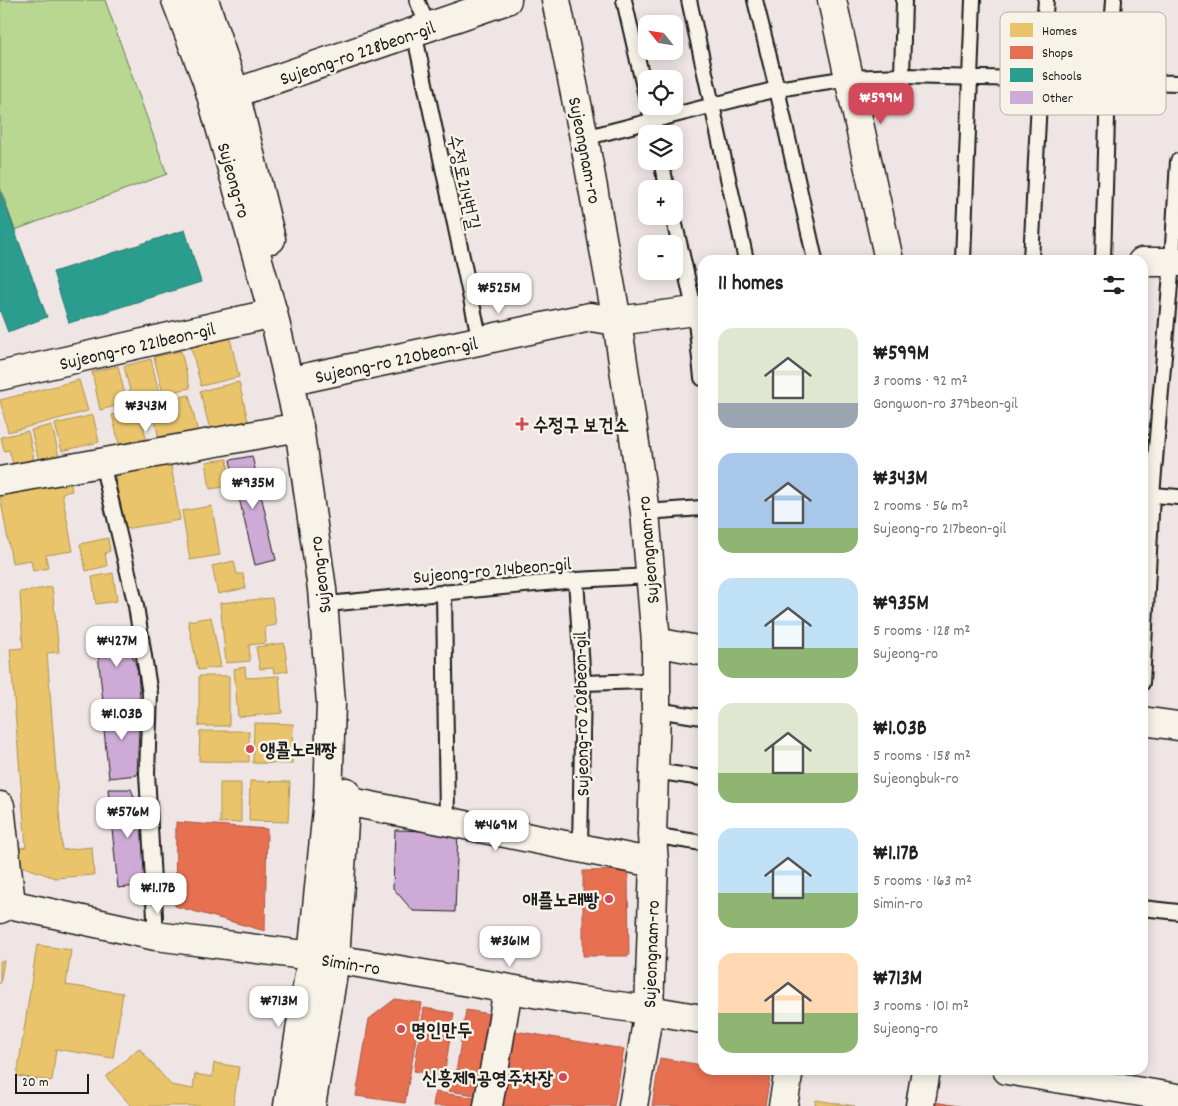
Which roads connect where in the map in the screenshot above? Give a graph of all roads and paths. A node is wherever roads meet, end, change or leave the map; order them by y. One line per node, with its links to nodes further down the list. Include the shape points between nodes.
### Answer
1 (176, 0): 37 (street, Sujeong-ro, via 207,80)
2 (204, 0): 19 (street, Sujeong-ro)
3 (417, 0): 12 (lane, 수정로214번길)
4 (507, 0): 12 (street, Sujeong-ro 228beon-gil)
5 (556, 0): 25 (street, Sujeongnam-ro)
6 (624, 0): 13 (lane)
7 (689, 0): 20 (lane)
8 (755, 0): 18 (lane)
9 (832, 0): 15 (street)
10 (904, 0): 14 (lane)
11 (973, 0): 16 (lane)
12 (421, 30): 19 (street, Sujeong-ro 228beon-gil); 39 (lane, 수정로214번길)
13 (640, 70)
14 (902, 76): 15 (lane); 16 (lane)
15 (849, 78): 18 (lane); 30 (street)
16 (970, 78): 17 (lane); 31 (lane)
17 (1000, 79)
18 (777, 89): 20 (lane); 29 (lane)
19 (235, 93): 41 (street, Sujeong-ro)
20 (712, 105): 23 (lane); 28 (lane)
21 (1038, 115): 32 (lane)
22 (1107, 115): 33 (lane)
23 (662, 125)
24 (638, 130): 25 (lane)
25 (584, 138): 38 (street, Sujeongnam-ro)
26 (1178, 161): 35 (lane)
27 (675, 225): 36 (lane)
28 (745, 255)
29 (814, 255)
30 (888, 255)
31 (963, 255)
32 (1031, 255)
33 (1103, 255)
34 (1148, 262): 35 (street)
35 (1175, 262): 45 (lane)
36 (698, 311): 38 (street, Sujeong-ro 220beon-gil)
37 (273, 314): 40 (street, Sujeong-ro 221beon-gil); 42 (street, Sujeong-ro)
38 (618, 321): 39 (street, Sujeong-ro 220beon-gil, via 590,317); 49 (street, Sujeongnam-ro)
39 (480, 341): 41 (street, Sujeong-ro 220beon-gil)
40 (0, 376)
41 (305, 378): 53 (street, Sujeong-ro)
42 (299, 426): 43 (street); 74 (street, Sujeong-ro, via 322,589 331,703)
43 (102, 463): 44 (street); 73 (lane, via 136,606 150,694 147,773)
44 (0, 481)
45 (1148, 486)
46 (1148, 494): 47 (lane)
47 (1178, 497)
48 (698, 508): 49 (lane)
49 (645, 512): 50 (street, Sujeongnam-ro)
50 (650, 576): 51 (lane, Sujeong-ro 214beon-gil); 54 (street, Sujeongnam-ro)
51 (576, 580): 52 (lane, Sujeong-ro 214beon-gil); 56 (lane, Sujeong-ro 208beon-gil)
52 (444, 592): 53 (lane, Sujeong-ro 214beon-gil); 65 (lane)
53 (338, 604): 63 (street, Sujeong-ro, via 344,681)
54 (656, 642): 55 (street); 57 (street, Sujeongnam-ro)
55 (698, 651)
56 (583, 683): 57 (lane, via 645,681); 68 (lane, Sujeong-ro 208beon-gil)
57 (656, 697): 58 (lane); 61 (street, Sujeongnam-ro)
58 (698, 715)
59 (1148, 722): 60 (street)
60 (1178, 726)
61 (654, 770): 62 (lane); 66 (street, Sujeongnam-ro)
62 (698, 777)
63 (346, 801): 65 (street); 74 (street, Sujeong-ro)
64 (0, 806): 70 (street)
65 (447, 820): 68 (street)
66 (652, 835): 67 (lane); 69 (street, Sujeongnam-ro)
67 (698, 842)
68 (580, 848): 69 (street)
69 (654, 862): 76 (street, Sujeongnam-ro)
70 (4, 905): 73 (street, Simin-ro)
71 (1148, 909): 72 (lane)
72 (1178, 912)
73 (156, 936): 74 (street, Simin-ro)
74 (323, 958): 75 (street, Simin-ro); 82 (street, Sujeong-ro); 83 (street, Sujeong-ro)
75 (508, 989): 76 (street, Simin-ro); 84 (street)
76 (649, 1010): 77 (street, Simin-ro); 85 (street, Sujeongnam-ro)
77 (698, 1018)
78 (788, 1075): 86 (street)
79 (925, 1075): 87 (street)
80 (1038, 1075): 81 (street)
81 (1178, 1098)
82 (288, 1106)
83 (311, 1106)
84 (488, 1106)
85 (633, 1106)
86 (784, 1106)
87 (920, 1106)

